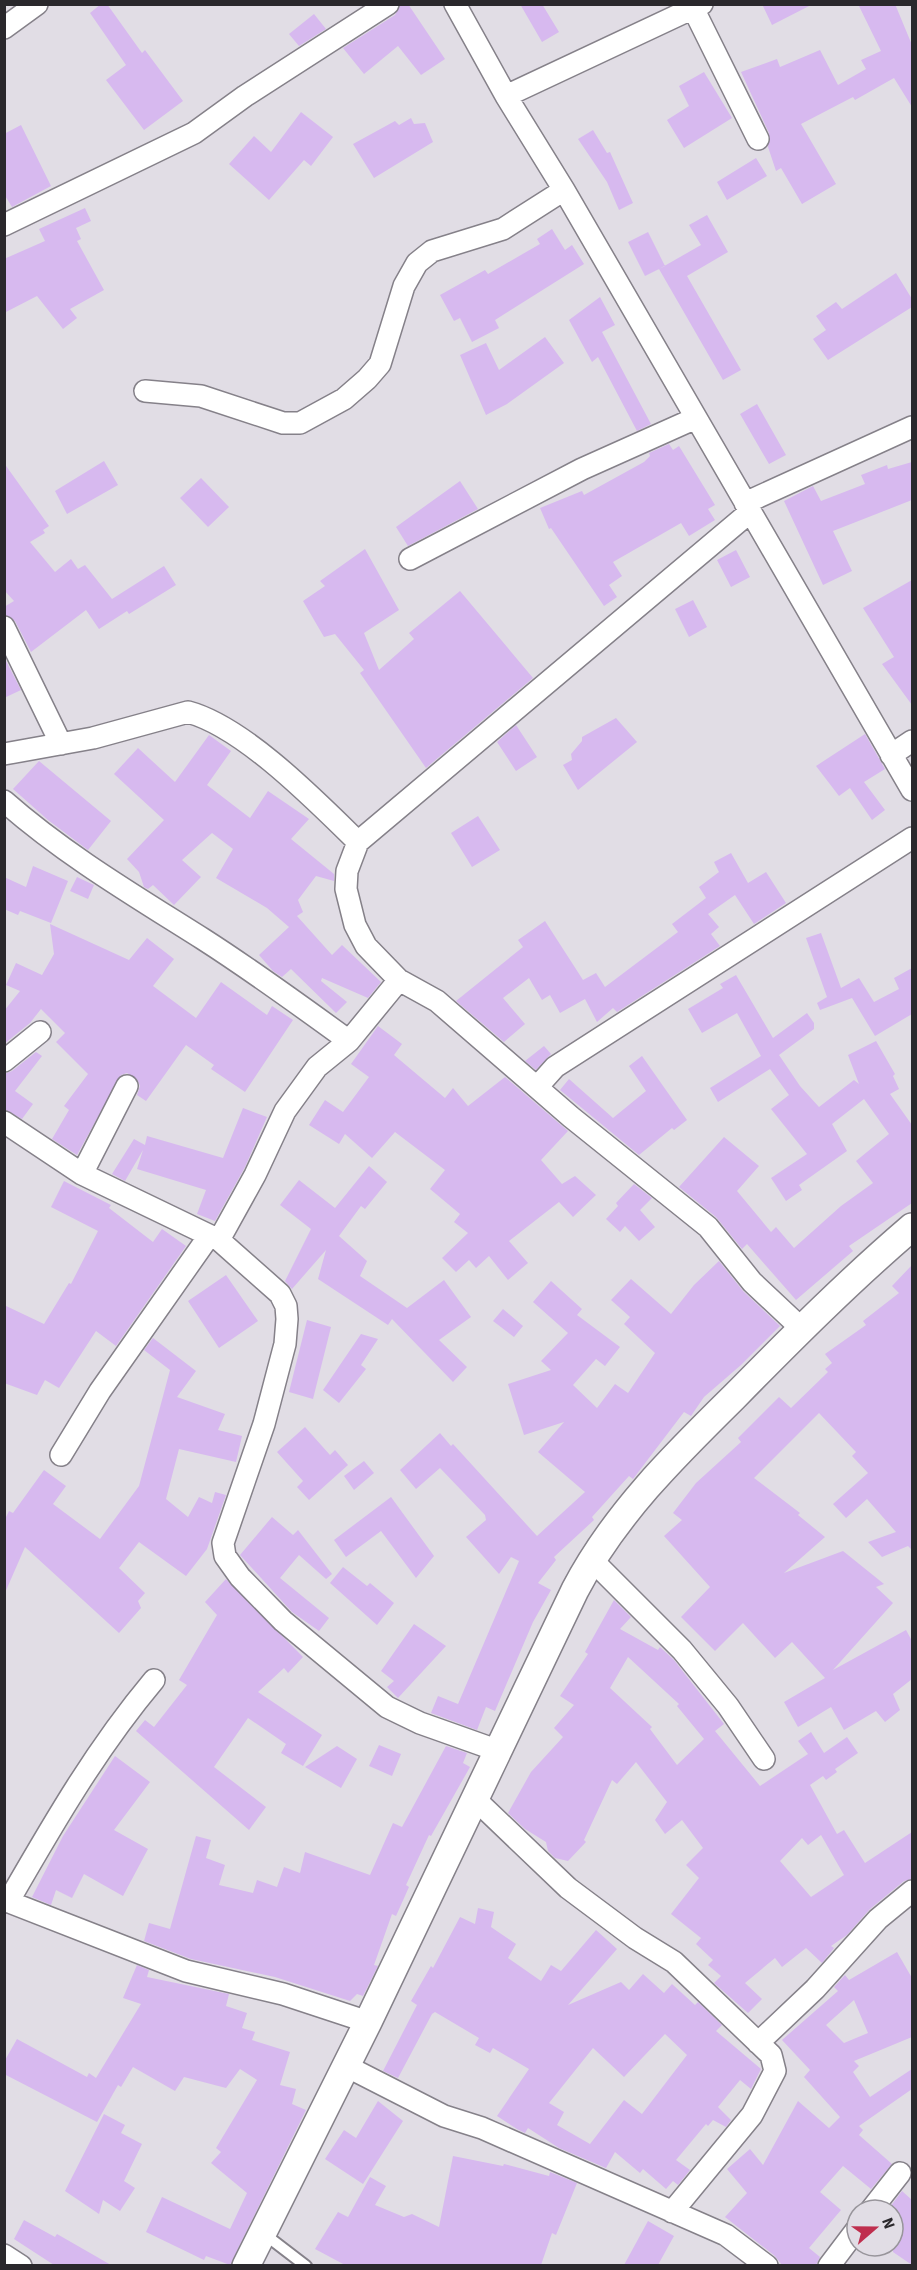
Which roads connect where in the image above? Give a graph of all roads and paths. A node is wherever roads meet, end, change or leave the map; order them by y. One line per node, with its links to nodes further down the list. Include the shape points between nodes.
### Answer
1 (37, 4): 5 (street)
2 (388, 4): 9 (street, via 194,133)
3 (455, 4): 6 (street)
4 (698, 6): 6 (street); 7 (street)
5 (4, 28)
6 (506, 96): 8 (street)
7 (758, 139)
8 (564, 190): 10 (street, via 503,229 432,251 417,263 404,286 380,364 344,399 300,423 283,423 201,396); 11 (street)
9 (4, 225)
10 (145, 391)
11 (696, 418): 13 (street); 14 (street, via 582,469)
12 (912, 427): 13 (street)
13 (748, 508): 19 (street); 23 (street)
14 (410, 559)
15 (4, 627): 17 (street)
16 (912, 741): 19 (street)
17 (61, 744): 18 (street); 23 (street, via 138,727 174,714 203,716 296,782)
18 (4, 754)
19 (891, 755): 20 (street)
20 (912, 790)
21 (4, 801): 26 (street, via 25,820 284,993)
22 (912, 838): 29 (street, via 555,1067)
23 (358, 842): 24 (street, via 347,872 349,908 366,946)
24 (399, 980): 26 (street); 29 (street, via 437,1001)
25 (40, 1032): 27 (street)
26 (349, 1041): 33 (street, via 317,1067 285,1111 255,1175)
27 (4, 1061)
28 (127, 1086): 31 (street)
29 (538, 1086): 34 (street, via 708,1227 752,1282)
30 (4, 1122): 31 (street)
31 (82, 1174): 33 (street)
32 (912, 1227): 34 (street)
33 (214, 1238): 35 (street, via 100,1391); 38 (street, via 280,1294 287,1319 285,1344 264,1424 223,1544 225,1556 283,1621 387,1707 420,1724)
34 (801, 1328): 36 (street, via 640,1495)
35 (61, 1455)
36 (591, 1559): 38 (street); 39 (street, via 682,1650 728,1706)
37 (154, 1680): 42 (street, via 120,1721 70,1794)
38 (499, 1751): 40 (street)
39 (764, 1759)
40 (476, 1800): 43 (street); 44 (street, via 577,1896 674,1962)
41 (912, 1891): 44 (street, via 878,1919 815,1989)
42 (6, 1901): 43 (street, via 186,1971 283,1994)
43 (368, 2022): 45 (street)
44 (758, 2043): 48 (street, via 774,2062 771,2080 752,2115)
45 (346, 2066): 48 (street, via 444,2116 482,2128); 49 (street)
46 (900, 2173): 47 (street)
47 (880, 2198)
48 (672, 2212): 55 (street, via 726,2235)
49 (263, 2233): 53 (street); 54 (lane)
50 (845, 2244): 56 (street)
51 (4, 2255): 52 (street)
52 (21, 2265)
53 (246, 2265)
54 (306, 2265)
55 (767, 2265)
56 (829, 2265)

